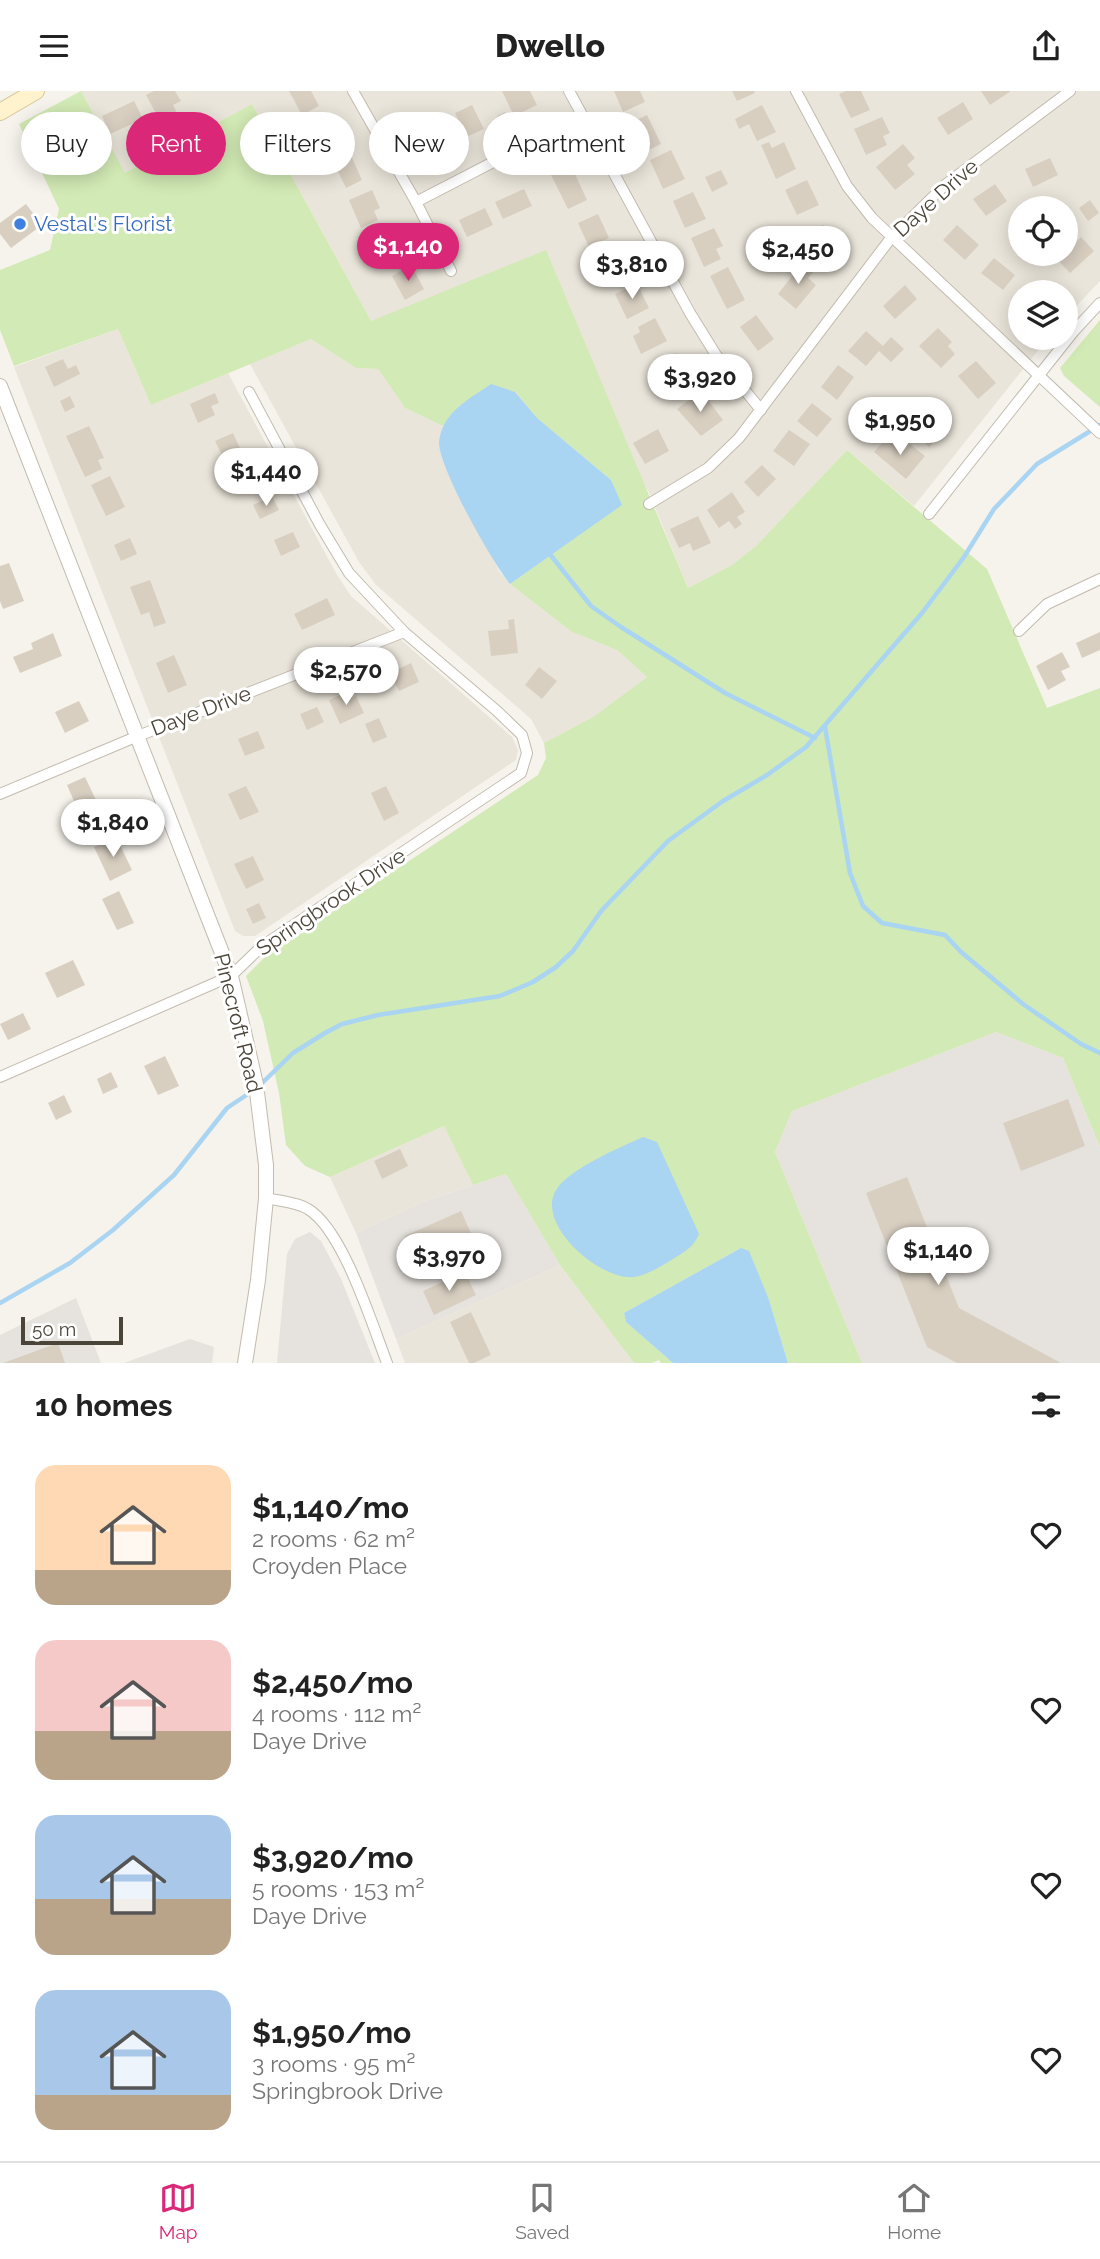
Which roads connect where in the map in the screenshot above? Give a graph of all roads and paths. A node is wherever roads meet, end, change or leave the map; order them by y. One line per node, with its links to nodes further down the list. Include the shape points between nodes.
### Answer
1 (36, 91): 6 (main road)
2 (353, 91): 10 (street)
3 (569, 91): 7 (street)
4 (796, 91): 11 (street, via 847,186)
5 (1070, 91): 11 (street, Daye Drive, via 945,185)
6 (0, 112)
7 (580, 112)
8 (483, 167): 10 (street)
9 (614, 175): 17 (street, via 716,355)
10 (416, 202): 12 (street)
11 (891, 238): 14 (street); 17 (street, Daye Drive)
12 (451, 271)
13 (1100, 303): 14 (street)
14 (1040, 375): 18 (street); 20 (street)
15 (0, 386): 24 (street, Pinecroft Road)
16 (249, 392): 23 (street, via 349,573)
17 (761, 411): 19 (street, Daye Drive, via 708,468)
18 (1100, 433)
19 (649, 504)
20 (929, 514)
21 (1100, 579): 22 (street, via 1047,604)
22 (1020, 631)
23 (404, 632): 24 (street, Daye Drive); 26 (street, Springbrook Drive, via 522,735 527,753 521,773 261,947)
24 (138, 736): 25 (street, Daye Drive); 26 (street, Pinecroft Road)
25 (0, 794)
26 (231, 976): 27 (street, Springbrook Drive); 28 (street, Pinecroft Road, via 256,1084)
27 (0, 1077)
28 (266, 1198): 29 (street, Pinecroft Road); 30 (street, via 306,1207 324,1221 339,1245)
29 (245, 1363)
30 (387, 1363)

